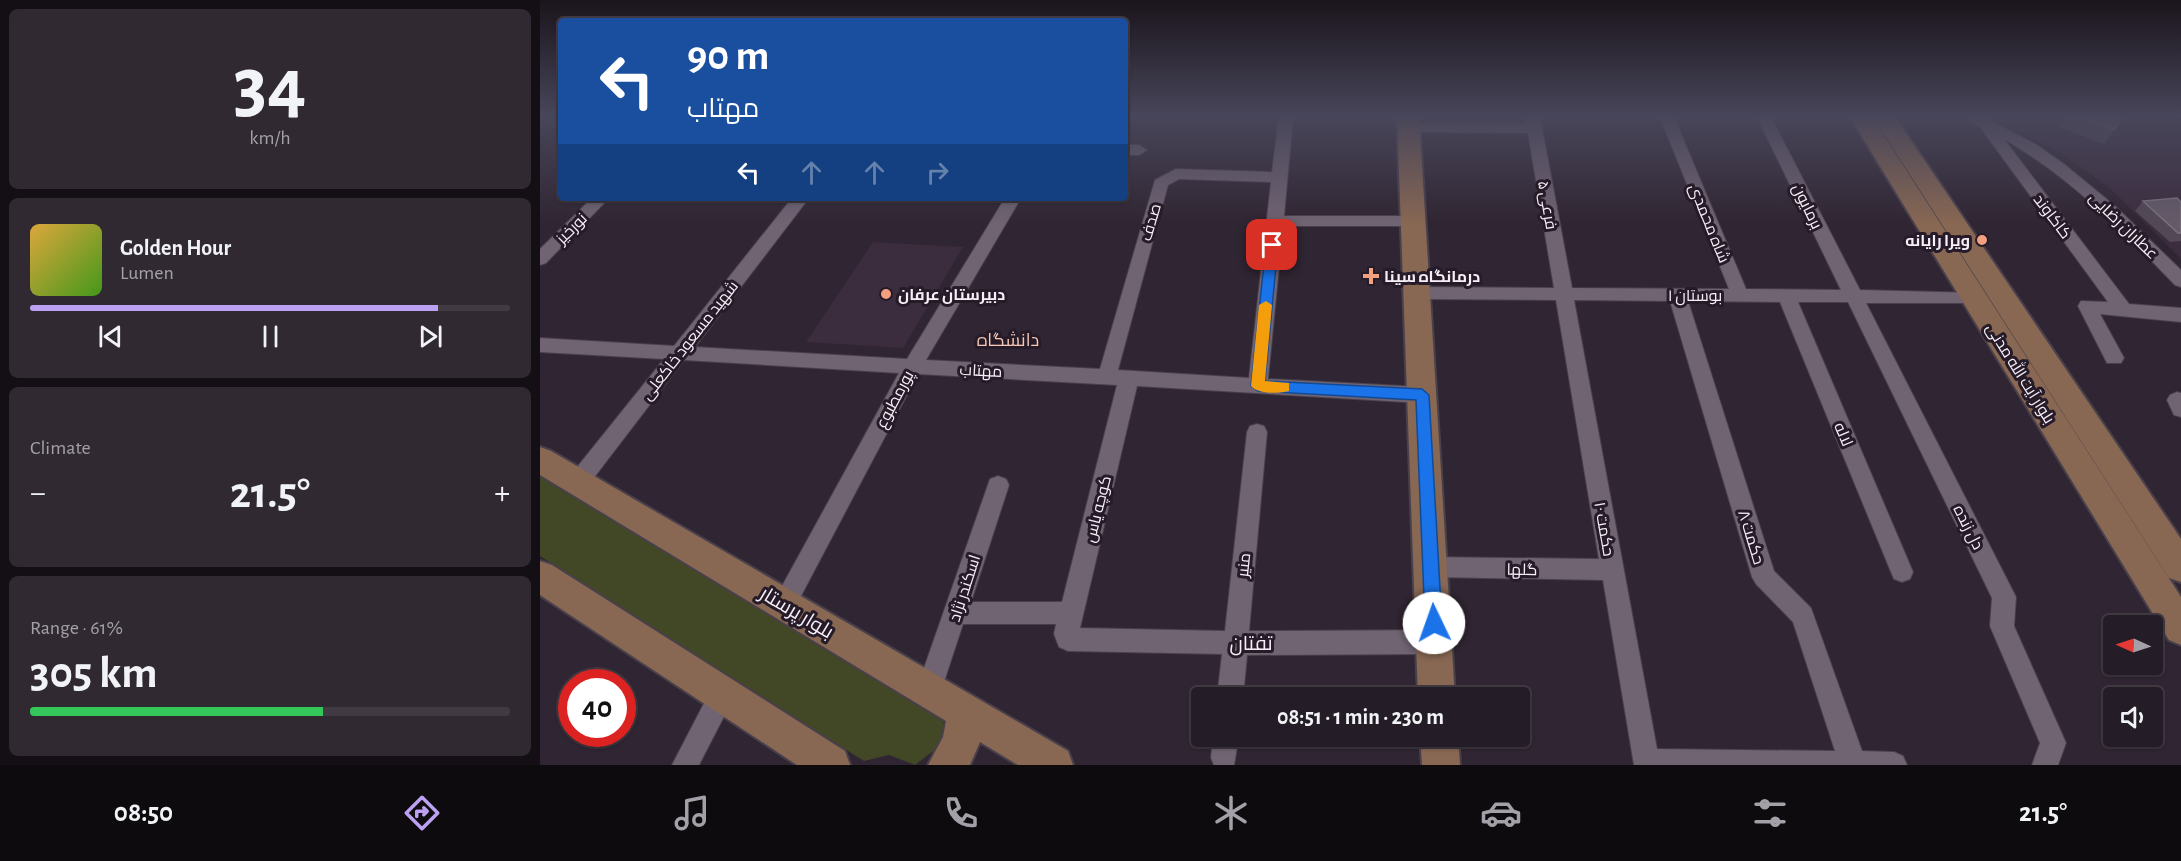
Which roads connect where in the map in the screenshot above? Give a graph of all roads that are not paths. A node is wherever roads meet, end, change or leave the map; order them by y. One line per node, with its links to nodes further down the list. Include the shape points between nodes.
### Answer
1 (1282, 153): 10 (street)
2 (1410, 153): 16 (street)
3 (1539, 153): 20 (street, فرعی ۵)
4 (1682, 153): 22 (street, شاه محمدی)
5 (1782, 153): 24 (street, برمایون)
6 (1890, 153): 11 (street, بلوار آیت الله مدنی)
7 (1901, 153): 11 (street, بلوار آیت الله مدنی)
8 (2002, 153): 26 (street, کاکاوند)
9 (2040, 153): 18 (street, عطاران رضایی, via 2114,211)
10 (1280, 177): 15 (street); 32 (street, صدف, via 1176,174 1161,183)
11 (1917, 187): 25 (street, بلوار آیت الله مدنی); 43 (street, بلوار آیت الله مدنی)
12 (598, 201): 17 (street, نورخیز)
13 (799, 201): 29 (street, شهید مسعود خاکعلی)
14 (1011, 201): 31 (street, پورمطبوع)
15 (1274, 221): 16 (street); 34 (street)
16 (1413, 221): 19 (street)
17 (540, 259)
18 (2181, 281)
19 (1417, 293): 20 (street, بوستان ۱); 35 (street)
20 (1564, 294): 21 (street, بوستان ۱); 44 (street, حکمت ۱۰)
21 (1677, 295): 22 (street, بوستان ۱); 66 (street, حکمت ۸, via 1764,577 1803,616)
22 (1740, 295): 23 (street, بوستان ۱)
23 (1786, 296): 24 (street, بوستان ۱); 45 (street, لاله)
24 (1853, 296): 25 (street, بوستان ۱); 68 (street, دل زنده, via 2004,597 2002,626 2053,743)
25 (1973, 297): 50 (street, بلوار آیت الله مدنی)
26 (2122, 309): 27 (street); 30 (street, via 2087,306)
27 (2181, 315)
28 (540, 345): 29 (street, مهتاب)
29 (678, 353): 31 (street, مهتاب); 40 (street, شهید مسعود خاکعلی)
30 (2114, 358)
31 (912, 366): 32 (street, مهتاب); 47 (street, پورمطبوع)
32 (1107, 377): 33 (street, مهتاب)
33 (1129, 378): 34 (street, مهتاب); 49 (street, کوچه یاس)
34 (1258, 386): 35 (street, مهتاب)
35 (1422, 395): 42 (street)
36 (2181, 401): 37 (street, via 2177,400)
37 (2181, 409)
38 (1257, 432): 53 (street, منیر)
39 (540, 460): 40 (street, بلوار پرستار)
40 (578, 482): 47 (street, بلوار پرستار)
41 (998, 485): 48 (street, اسکندر نژاد)
42 (1431, 567): 44 (street, گلها); 52 (street)
43 (2181, 567)
44 (1613, 570): 60 (street, حکمت ۱۰)
45 (1902, 572)
46 (540, 576): 57 (street)
47 (784, 604): 56 (street, بلوار پرستار)
48 (956, 613): 49 (street); 56 (street, اسکندر نژاد)
49 (1071, 613): 51 (street, کوچه یاس)
50 (2181, 628)
51 (1068, 639): 53 (street, تفتان)
52 (1435, 642): 53 (street, تفتان); 55 (street)
53 (1236, 643): 54 (street, منیر)
54 (1231, 687)
55 (1437, 687)
56 (929, 691): 58 (street, بلوار پرستار)
57 (722, 695): 61 (street); 62 (street)
58 (965, 712): 63 (street, via 961,746); 64 (street, بلوار پرستار)
59 (1440, 747): 65 (street)
60 (1647, 764): 66 (street)
61 (685, 765)
62 (831, 765)
63 (947, 765)
64 (1054, 765)
65 (1441, 765)
66 (1853, 765): 67 (street)
67 (1894, 765)
68 (2045, 765)

